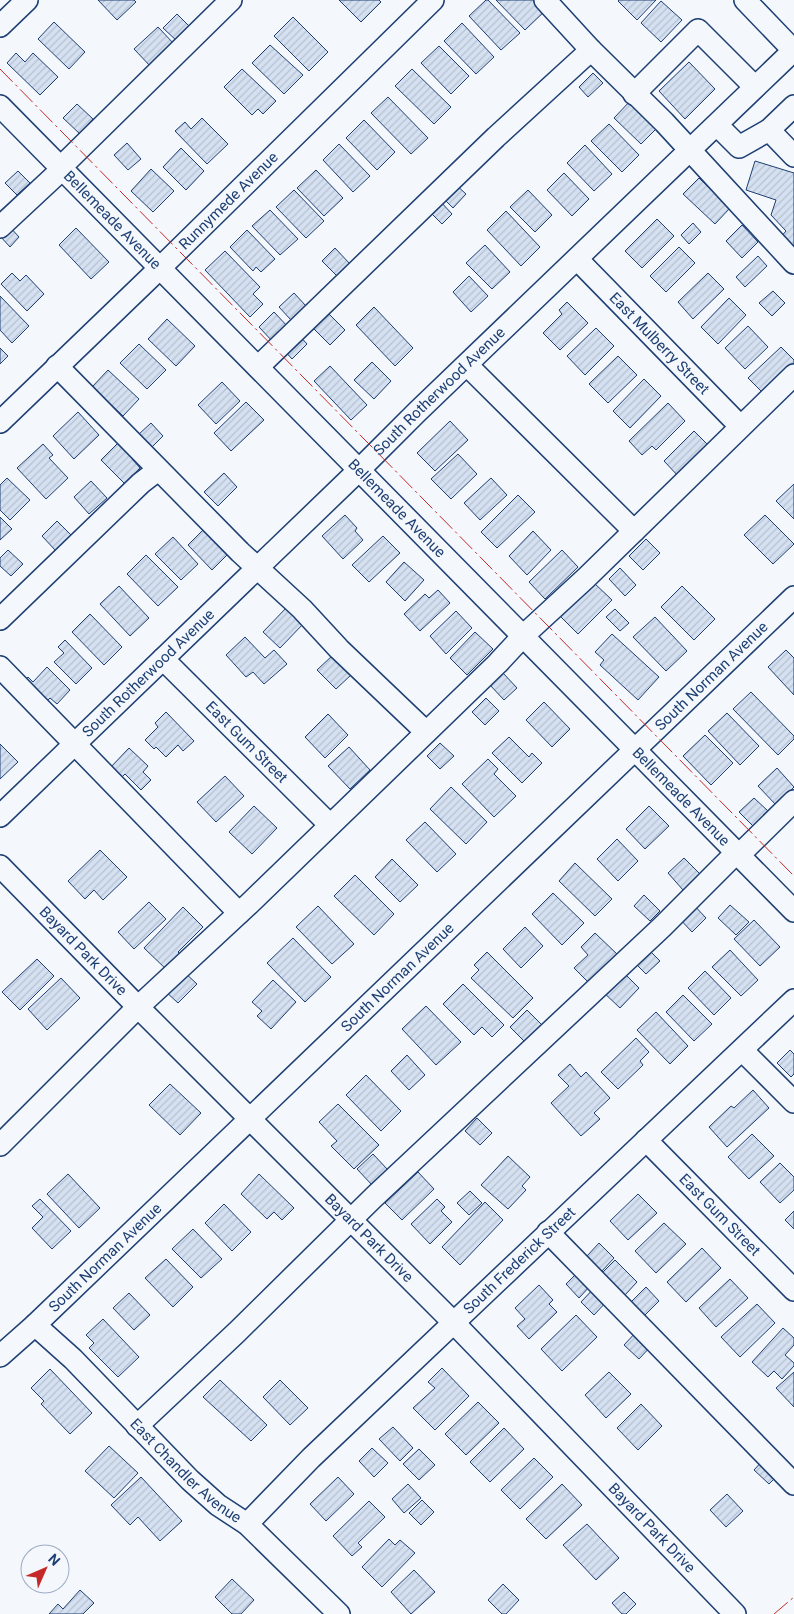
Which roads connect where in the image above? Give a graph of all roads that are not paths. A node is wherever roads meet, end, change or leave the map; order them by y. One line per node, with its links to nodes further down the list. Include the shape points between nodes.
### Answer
1 (27, 0): 6 (street)
2 (231, 0): 17 (street)
3 (433, 0): 21 (street, Runnymede Avenue)
4 (545, 0): 7 (street)
5 (745, 0): 8 (street)
6 (0, 26)
7 (591, 50): 10 (street); 24 (street)
8 (794, 50): 9 (street, South Rotherwood Avenue)
9 (755, 87): 10 (street, via 698,30); 13 (street, South Rotherwood Avenue)
10 (634, 94): 15 (street)
11 (0, 106): 17 (street, Bellemeade Avenue)
12 (792, 112): 14 (street)
13 (717, 125): 14 (street, via 739,147); 15 (street, South Rotherwood Avenue)
14 (769, 130): 16 (street)
15 (690, 151): 19 (street, South Rotherwood Avenue); 20 (street)
16 (794, 156)
17 (61, 168): 18 (street); 21 (street, Bellemeade Avenue)
18 (0, 227)
19 (578, 259): 22 (street, South Rotherwood Avenue); 27 (street, East Mulberry Street)
20 (794, 263)
21 (160, 268): 23 (street, Runnymede Avenue); 24 (street, Bellemeade Avenue)
22 (467, 365): 29 (street, South Rotherwood Avenue); 30 (street)
23 (57, 366): 26 (street, Runnymede Avenue); 28 (street)
24 (258, 367): 29 (street, Bellemeade Avenue)
25 (794, 375): 27 (street)
26 (0, 422)
27 (740, 426): 30 (street)
28 (158, 470): 31 (street); 33 (street)
29 (359, 470): 31 (street, South Rotherwood Avenue); 34 (street, Bellemeade Avenue)
30 (634, 531): 34 (street)
31 (257, 568): 35 (street, South Rotherwood Avenue); 37 (street)
32 (794, 597): 39 (street, South Norman Avenue)
33 (0, 619)
34 (523, 636): 37 (street); 39 (street, Bellemeade Avenue)
35 (163, 659): 38 (street, South Rotherwood Avenue); 42 (street, East Gum Street)
36 (0, 667): 38 (street)
37 (426, 732): 42 (street)
38 (75, 744): 41 (street, South Rotherwood Avenue); 46 (street)
39 (634, 749): 43 (street, Bellemeade Avenue); 51 (street, South Norman Avenue)
40 (794, 801): 43 (street)
41 (0, 816)
42 (330, 825): 46 (street)
43 (739, 855): 45 (street, Bellemeade Avenue); 54 (street, via 732,857)
44 (0, 866): 48 (street, Bayard Park Drive)
45 (794, 911)
46 (239, 913): 48 (street)
47 (794, 1000): 49 (street, South Frederick Street)
48 (138, 1007): 51 (street, Bayard Park Drive); 53 (street)
49 (742, 1050): 50 (street); 52 (street, South Frederick Street)
50 (794, 1102)
51 (250, 1120): 54 (street, Bayard Park Drive); 58 (street, South Norman Avenue)
52 (646, 1140): 55 (street, South Frederick Street); 56 (street, East Gum Street)
53 (0, 1146)
54 (351, 1221): 57 (street, Bayard Park Drive); 60 (street)
55 (548, 1232): 57 (street, South Frederick Street); 61 (street)
56 (794, 1290)
57 (453, 1322): 62 (street, South Frederick Street, via 311,1458); 64 (street, Bayard Park Drive)
58 (35, 1326): 59 (street, South Norman Avenue); 60 (street, East Chandler Avenue, via 73,1358)
59 (0, 1356)
60 (137, 1426): 62 (street, East Chandler Avenue, via 218,1506)
61 (794, 1484)
62 (248, 1524): 63 (street, East Chandler Avenue)
63 (339, 1614)
64 (735, 1614)

